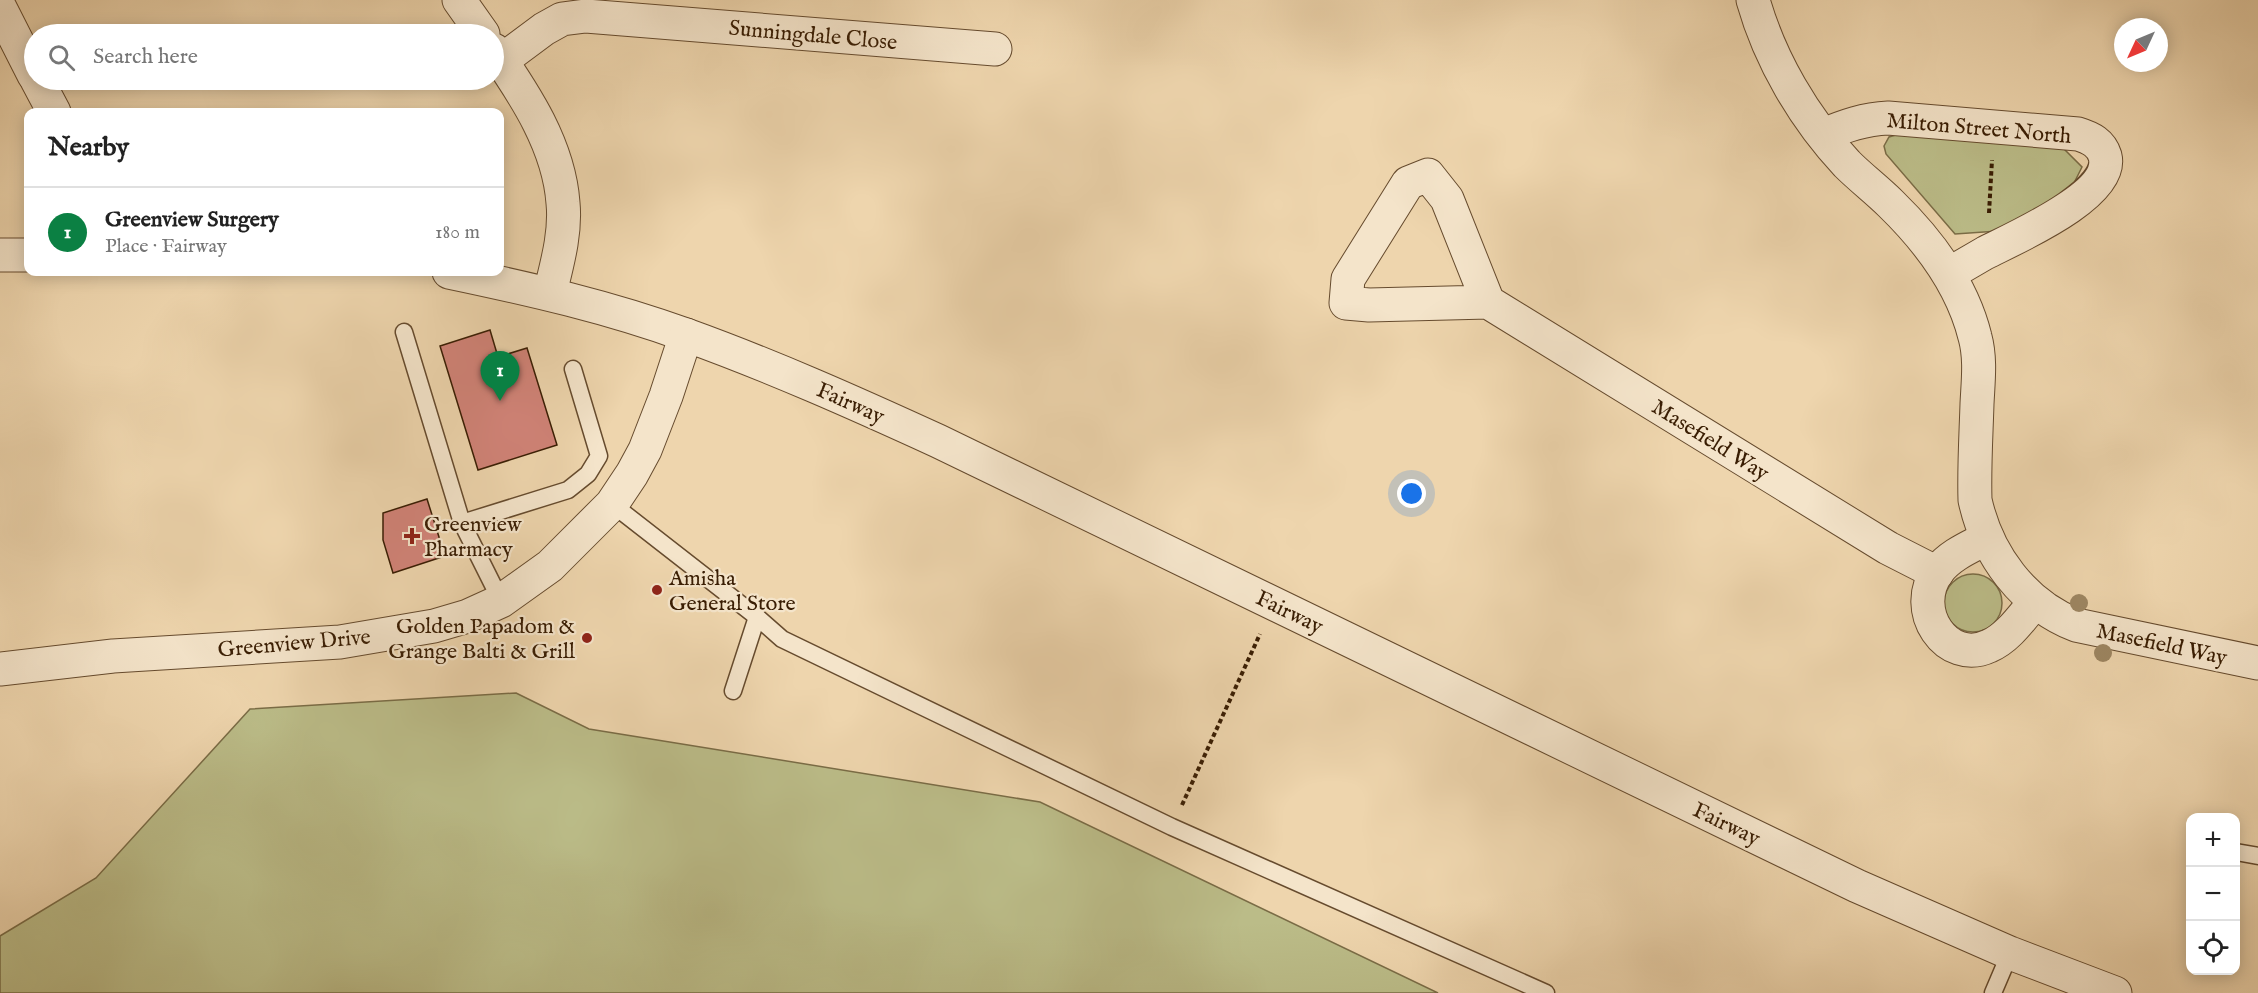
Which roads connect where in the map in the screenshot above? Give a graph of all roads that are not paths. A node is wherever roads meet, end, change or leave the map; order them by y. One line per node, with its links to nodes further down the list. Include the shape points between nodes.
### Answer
1 (459, 0): 4 (street)
2 (1753, 0): 11 (street, via 1775,58)
3 (0, 8): 7 (street)
4 (476, 24)
5 (995, 49): 6 (street, Sunningdale Close, via 586,15 562,19)
6 (504, 51)
7 (24, 55)
8 (504, 66): 16 (street, via 538,121 555,161 563,203 562,242)
9 (42, 90): 10 (street)
10 (52, 108)
11 (1823, 135): 14 (street, via 1848,165 1910,223); 14 (street, Milton Street North, via 1868,119 1888,118 2078,134 2098,143 2106,162 2103,173 2081,199 2022,236)
12 (0, 255): 13 (street)
13 (24, 255)
14 (1949, 274): 23 (street, Masefield Way, via 1966,310 1978,353 1976,500)
15 (469, 276): 16 (street, Fairway)
16 (550, 293): 19 (street, Fairway)
17 (1488, 302): 17 (street, via 1346,303 1348,279 1408,183 1428,175 1447,199); 24 (street, Masefield Way, via 1888,548)
18 (404, 332): 22 (lane)
19 (686, 335): 21 (street, Greenview Drive, via 645,450); 33 (street, Fairway, via 827,390 938,441 1857,886)
20 (573, 369): 22 (lane, via 599,456 588,474 568,490)
21 (612, 504): 25 (street, Greenview Drive, via 550,566); 27 (lane)
22 (462, 523): 25 (lane)
23 (1987, 538): 24 (street, via 1948,560); 26 (street, Masefield Way, via 2008,573)
24 (1937, 573): 26 (street, via 1928,596 1931,623 1950,643 1962,648 1976,650 1998,642)
25 (501, 601): 29 (street, Greenview Drive, via 434,626 340,642 113,656)
26 (2035, 602): 28 (street, Masefield Way, via 2076,625)
27 (758, 617): 30 (lane); 34 (lane, via 782,639 1172,827)
28 (2258, 663)
29 (0, 669)
30 (733, 691)
31 (2240, 853): 32 (lane)
32 (2258, 856)
33 (2010, 953): 35 (lane); 36 (street, Fairway)
34 (1546, 993)
35 (1993, 993)
36 (2115, 993)

